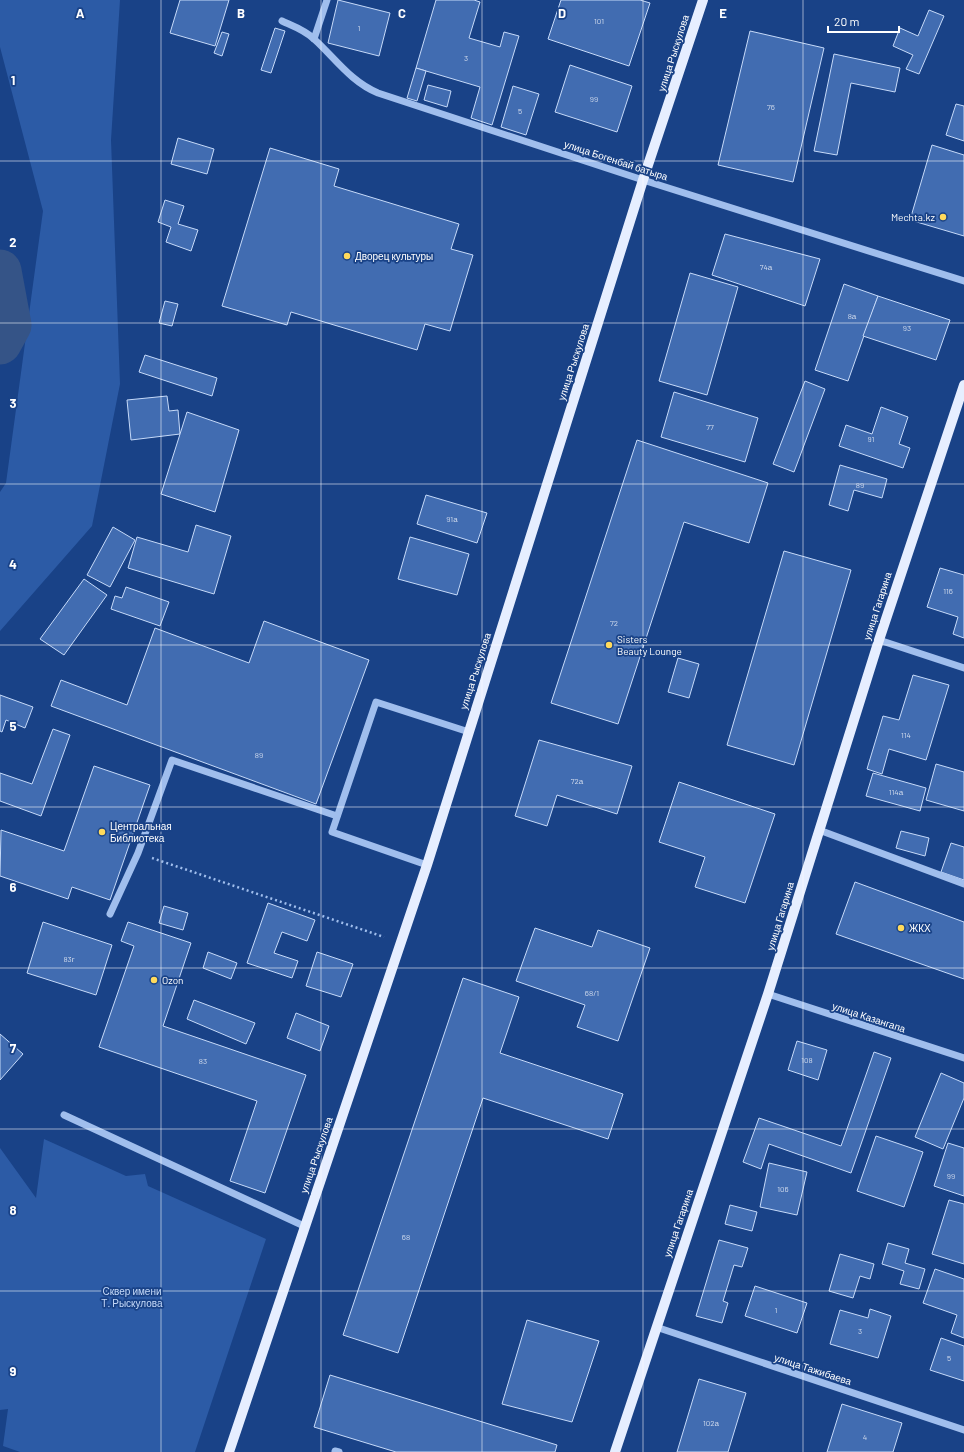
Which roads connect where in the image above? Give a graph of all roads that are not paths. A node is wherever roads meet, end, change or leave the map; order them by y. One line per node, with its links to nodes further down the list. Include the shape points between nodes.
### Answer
1 (327, 0): 4 (street)
2 (703, 0): 5 (main road, улица Рыскулова)
3 (282, 21): 4 (street, улица Богенбай батыра)
4 (314, 39): 5 (street, улица Богенбай батыра, via 351,76 374,91)
5 (643, 180): 6 (street, улица Богенбай батыра); 10 (main road, улица Рыскулова)
6 (964, 281)
7 (964, 385): 8 (main road, улица Гагарина)
8 (878, 640): 9 (street); 12 (main road, улица Гагарина)
9 (964, 668)
10 (469, 732): 11 (street, via 376,702); 13 (main road, улица Рыскулова)
11 (337, 816): 13 (street, via 332,832); 15 (street, via 172,760 138,853)
12 (819, 830): 14 (street); 16 (main road, улица Гагарина)
13 (427, 866): 19 (main road, улица Рыскулова)
14 (964, 884)
15 (110, 914)
16 (768, 994): 17 (street, улица Казангапа); 20 (main road, улица Гагарина)
17 (964, 1058)
18 (64, 1115): 19 (street)
19 (304, 1226): 22 (main road, улица Рыскулова)
20 (656, 1327): 21 (street, улица Тажибаева); 23 (main road, улица Гагарина)
21 (964, 1430)
22 (230, 1452)
23 (615, 1452)

